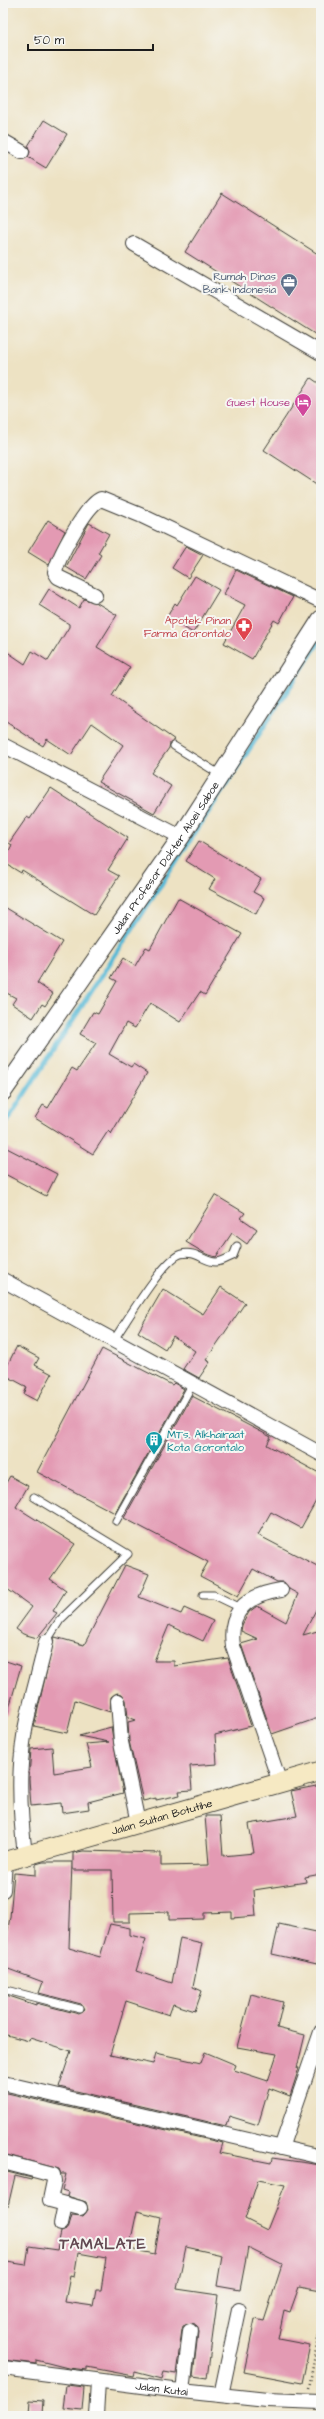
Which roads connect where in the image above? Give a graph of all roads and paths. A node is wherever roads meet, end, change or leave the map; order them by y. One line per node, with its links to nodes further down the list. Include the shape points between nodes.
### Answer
1 (3, 141): 2 (street)
2 (22, 152)
3 (134, 244): 4 (street)
4 (321, 352)
5 (95, 595): 6 (street, via 58,577 55,572 81,521 93,504 101,499 140,514)
6 (321, 601)
7 (321, 619): 10 (street, Jalan Profesor Dokter Aloei Saboe)
8 (3, 745): 11 (street)
9 (174, 746): 10 (lane)
10 (221, 775): 11 (street, Jalan Profesor Dokter Aloei Saboe)
11 (181, 837): 12 (street, Jalan Profesor Dokter Aloei Saboe)
12 (3, 1092)
13 (237, 1246): 15 (lane, via 233,1256 222,1261 214,1262 197,1254 180,1254 173,1259 155,1279)
14 (3, 1280): 15 (street)
15 (113, 1341): 16 (street)
16 (192, 1385): 17 (street); 19 (lane)
17 (321, 1454)
18 (34, 1497): 23 (lane, via 128,1554 60,1620)
19 (116, 1521)
20 (281, 1590): 22 (street, via 263,1592 252,1597)
21 (204, 1594): 22 (lane, via 214,1594)
22 (241, 1608): 26 (street, via 234,1619 233,1646)
23 (46, 1642): 28 (street, via 22,1754 21,1821)
24 (118, 1701): 27 (street, via 121,1742)
25 (321, 1771): 26 (main road, Jalan Sultan Botutihe)
26 (280, 1784): 27 (main road, Jalan Sultan Botutihe)
27 (138, 1823): 28 (main road, Jalan Sultan Botutihe)
28 (25, 1855): 29 (main road, Jalan Sultan Botutihe)
29 (4, 1861): 30 (street)
30 (3, 1890)
31 (3, 1989): 32 (lane)
32 (80, 2009)
33 (321, 2032): 35 (street)
34 (3, 2083): 35 (street)
35 (281, 2148): 36 (street)
36 (321, 2157)
37 (3, 2162): 38 (street, via 53,2175 50,2200)
38 (65, 2204): 39 (street); 40 (street)
39 (80, 2208)
40 (61, 2224)
41 (239, 2310): 47 (street)
42 (321, 2322): 48 (path)
43 (190, 2331): 46 (street)
44 (3, 2368): 45 (street, Jalan Kutai)
45 (98, 2381): 46 (street, Jalan Kutai); 50 (street)
46 (183, 2392): 47 (street, Jalan Kutai)
47 (221, 2395): 48 (street, Jalan Kutai)
48 (307, 2402): 49 (street, Jalan Kutai)
49 (321, 2402)
50 (96, 2416)

